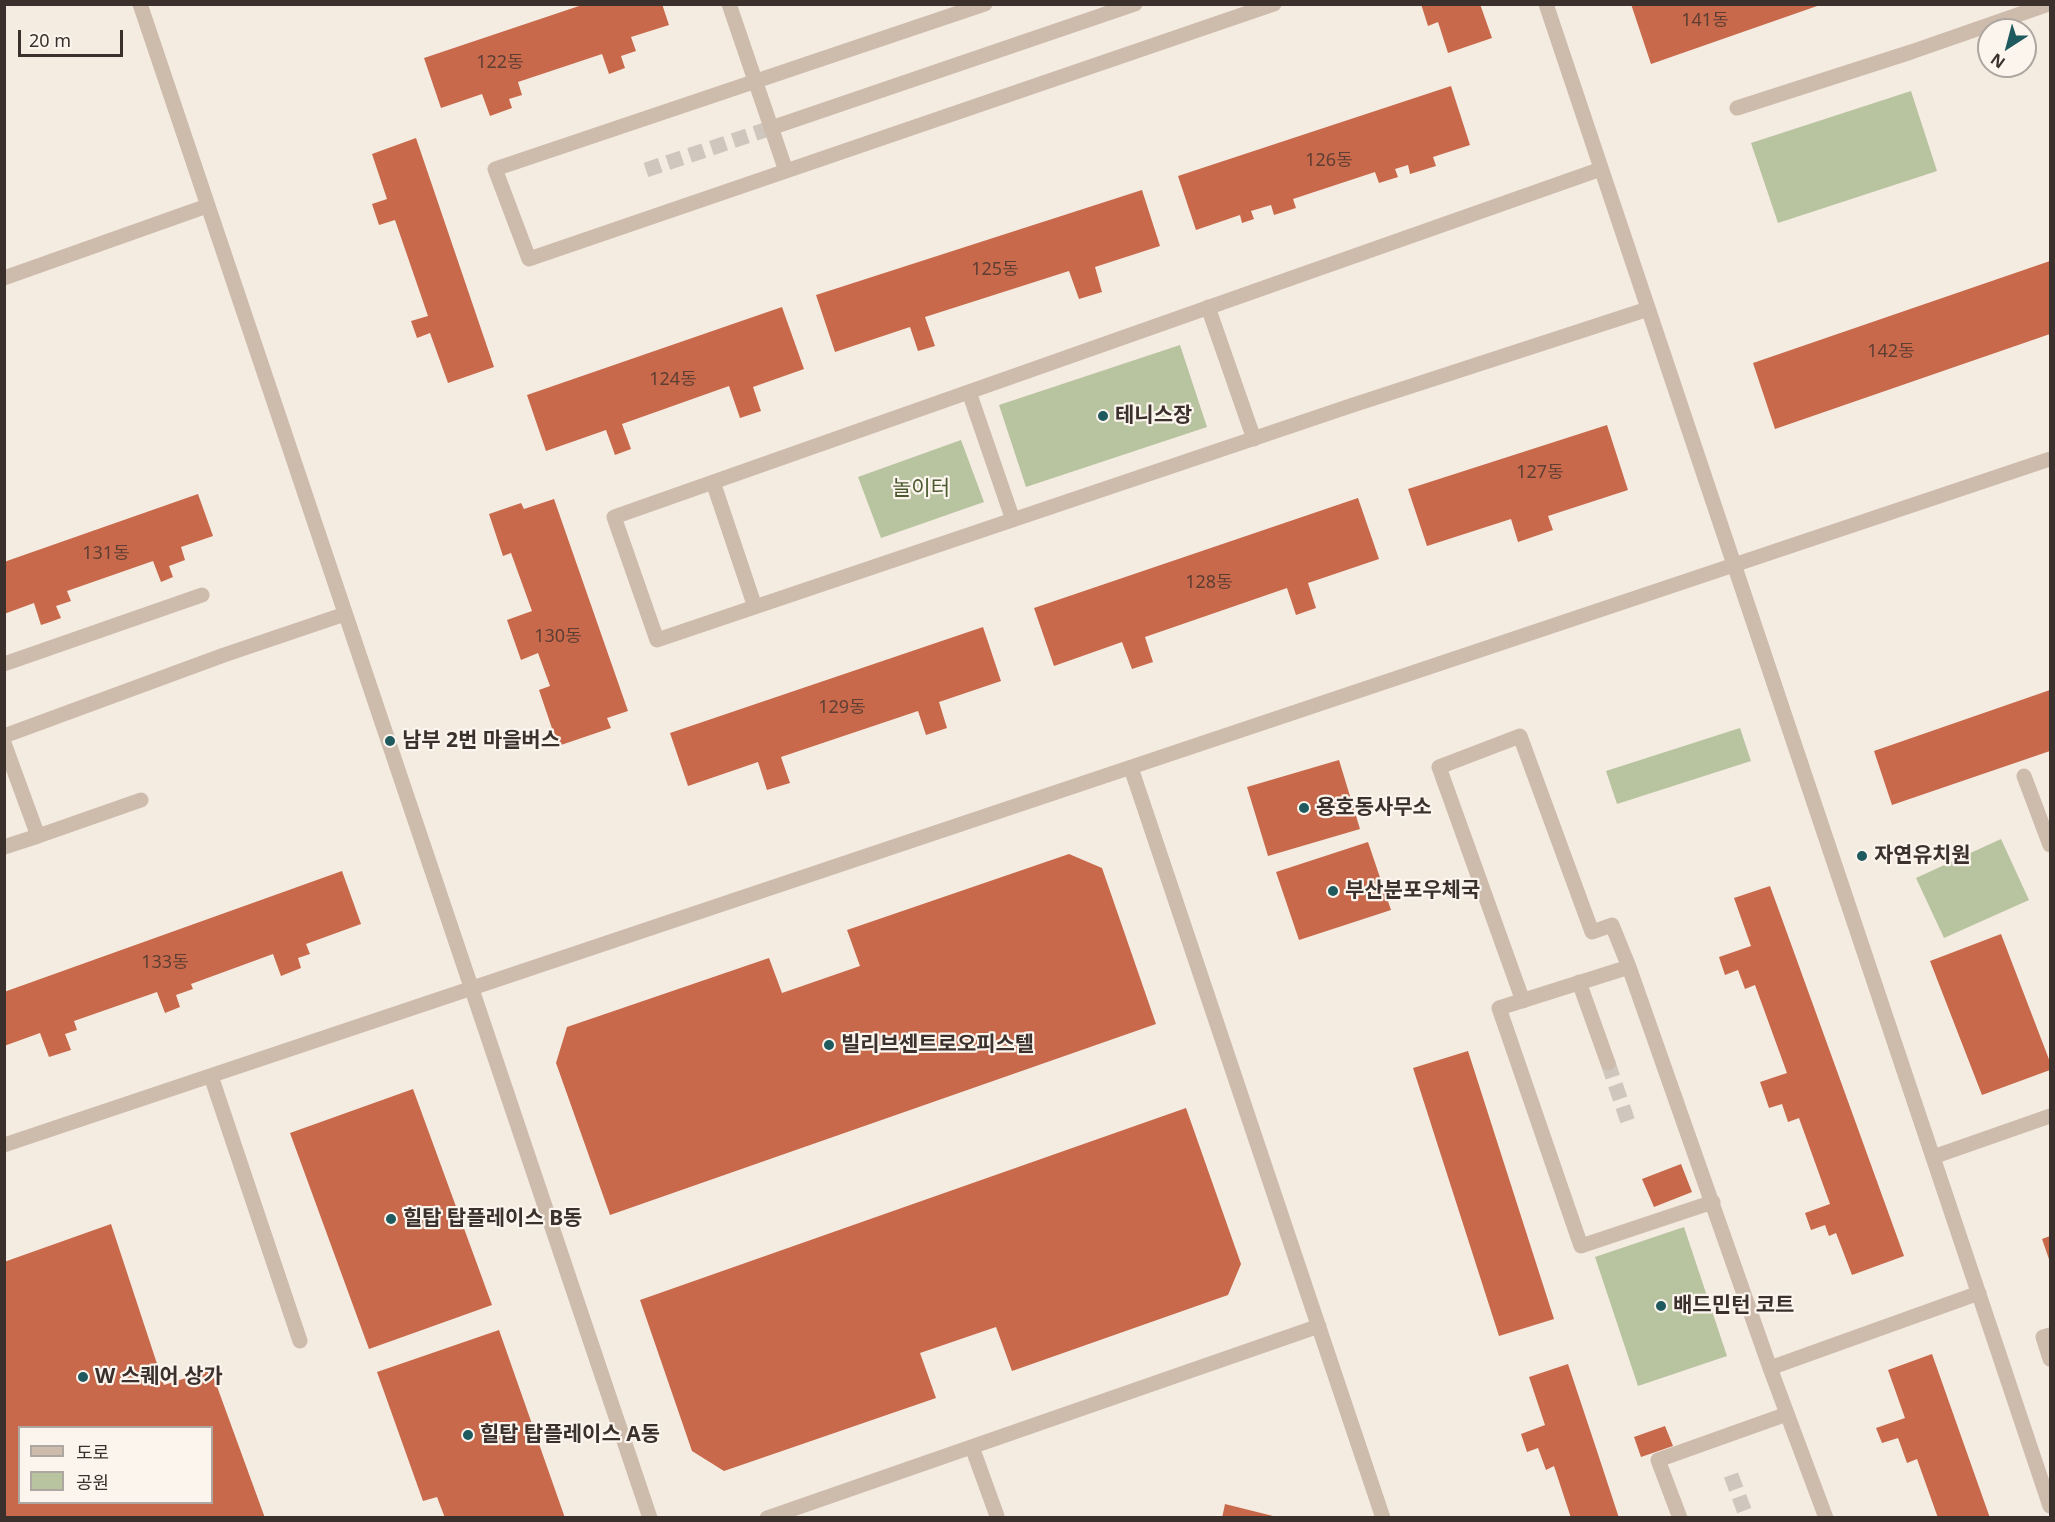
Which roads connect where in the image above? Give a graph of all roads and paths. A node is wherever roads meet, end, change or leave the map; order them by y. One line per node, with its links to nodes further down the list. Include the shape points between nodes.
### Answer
1 (140, 4): 14 (street)
2 (729, 4): 9 (street)
3 (985, 4): 9 (street)
4 (1135, 4): 11 (street)
5 (1274, 4): 8 (street)
6 (1546, 4): 12 (street)
7 (2049, 4): 10 (street)
8 (1235, 11): 13 (street)
9 (755, 82): 11 (street); 13 (street, via 495,169 530,259)
10 (1737, 108)
11 (771, 128): 13 (street)
12 (1602, 169): 16 (street); 17 (street)
13 (786, 171)
14 (207, 206): 15 (street); 26 (street)
15 (4, 278)
16 (1208, 307): 18 (street); 19 (street)
17 (1648, 309): 19 (street); 23 (street)
18 (969, 392): 21 (street); 22 (street)
19 (1254, 439): 22 (street)
20 (2050, 459): 23 (street)
21 (713, 482): 25 (street); 25 (street, via 614,517 657,640)
22 (1013, 520): 25 (street)
23 (1735, 565): 30 (street); 44 (street)
24 (202, 595): 27 (street)
25 (755, 607)
26 (345, 614): 28 (street); 38 (street)
27 (4, 664)
28 (4, 736)
29 (4, 743): 33 (street)
30 (1131, 768): 38 (street); 47 (street)
31 (2024, 776): 34 (street)
32 (141, 800): 33 (street)
33 (38, 836): 35 (street)
34 (2050, 845)
35 (4, 847)
36 (1629, 967): 37 (street); 39 (street, via 1612,925 1592,932 1521,736 1439,767); 45 (street)
37 (1579, 982): 39 (street); 40 (street)
38 (471, 989): 41 (street); 56 (street)
39 (1523, 1000): 45 (street, via 1499,1008 1581,1246)
40 (1608, 1063)
41 (211, 1076): 43 (street); 49 (street)
42 (2050, 1116): 44 (street)
43 (4, 1145)
44 (1933, 1157): 46 (street)
45 (1713, 1202): 51 (street)
46 (1979, 1293): 51 (street); 54 (street)
47 (1319, 1326): 53 (street); 58 (street)
48 (2050, 1335): 50 (street, via 2043,1337)
49 (300, 1341)
50 (2050, 1359)
51 (1770, 1368): 52 (street)
52 (1786, 1414): 59 (street, via 1658,1460); 60 (street)
53 (972, 1447): 55 (street); 57 (street)
54 (2050, 1506)
55 (997, 1516)
56 (650, 1518)
57 (767, 1518)
58 (1383, 1518)
59 (1680, 1518)
60 (1826, 1518)

